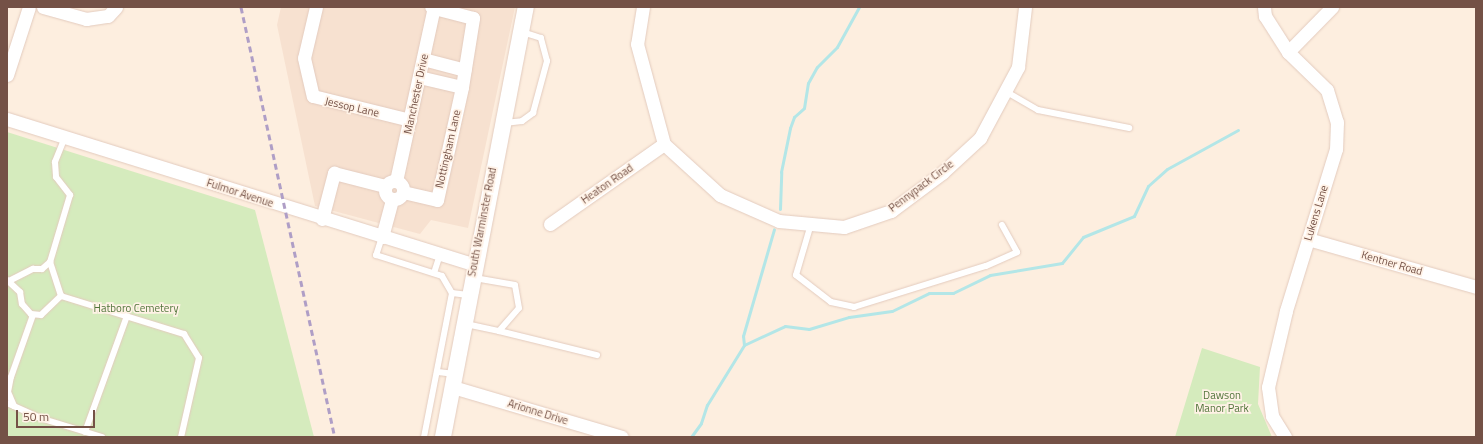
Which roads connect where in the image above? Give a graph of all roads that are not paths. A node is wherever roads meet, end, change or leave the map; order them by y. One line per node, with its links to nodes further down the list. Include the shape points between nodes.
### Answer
1 (30, 7): 15 (street)
2 (43, 7): 3 (street, via 86,19 108,16)
3 (116, 7)
4 (316, 7): 20 (street, Jessop Lane, via 304,58 314,96)
5 (433, 7): 13 (street, Manchester Drive); 14 (street, via 473,18)
6 (526, 7): 11 (street, South Warminster Road)
7 (642, 7): 24 (street, via 638,44)
8 (1025, 7): 18 (street, Pennypack Circle, via 1018,67)
9 (1264, 7): 12 (street, Lukens Lane, via 1265,16)
10 (1332, 7): 12 (street)
11 (521, 32): 21 (street, South Warminster Road); 21 (lane, via 541,38 547,61 533,113 522,121)
12 (1288, 52): 33 (street, Lukens Lane, via 1327,90 1337,122 1336,149)
13 (423, 59): 14 (street); 16 (street, Manchester Drive)
14 (465, 70): 17 (street)
15 (7, 75)
16 (419, 77): 17 (street); 20 (street, Manchester Drive)
17 (462, 87): 26 (street, Nottingham Lane, via 436,200)
18 (1005, 91): 22 (lane, via 1038,110); 30 (street, Pennypack Circle, via 980,138 942,173 891,211 844,227)
19 (7, 119): 23 (street, Fulmor Avenue)
20 (410, 120): 25 (street, Manchester Drive)
21 (502, 123): 36 (street, South Warminster Road)
22 (1129, 128)
23 (65, 137): 28 (street, Fulmor Avenue); 35 (lane, via 54,162 56,177 70,195)
24 (664, 144): 29 (street, Heaton Road); 30 (street, Pennypack Circle, via 720,195 779,221)
25 (391, 184): 26 (street); 27 (street, via 385,193); 28 (street, via 334,173)
26 (403, 192): 27 (street)
27 (392, 199): 32 (street)
28 (322, 219): 32 (street, Fulmor Avenue)
29 (550, 224)
30 (810, 224): 31 (lane, via 796,275 831,302 854,307 986,266 1017,252)
31 (1002, 225)
32 (382, 237): 34 (street, Fulmor Avenue); 37 (lane, via 376,255)
33 (1308, 239): 39 (street, Kentner Road); 59 (street, Lukens Lane, via 1286,310 1268,387 1272,416)
34 (440, 254): 36 (street, Fulmor Avenue); 37 (lane)
35 (50, 262): 38 (lane, via 42,269 33,269); 41 (lane)
36 (472, 271): 42 (street, South Warminster Road); 46 (lane, via 514,285 518,291 519,308)
37 (434, 274): 40 (lane, via 442,276)
38 (8, 281): 43 (lane, via 20,292 22,304)
39 (1476, 286)
40 (452, 293): 42 (lane); 48 (lane)
41 (61, 296): 43 (lane, via 41,316); 44 (lane)
42 (468, 296): 45 (street, South Warminster Road)
43 (33, 315): 52 (lane, via 11,377 8,392)
44 (127, 316): 53 (lane); 55 (lane, via 184,334 199,358)
45 (463, 324): 46 (lane); 49 (street, South Warminster Road)
46 (499, 331): 47 (lane)
47 (597, 355)
48 (438, 372): 49 (lane); 50 (lane)
49 (453, 387): 50 (lane); 57 (street, South Warminster Road); 58 (street, Arionne Drive)
50 (433, 398): 56 (lane)
51 (7, 403): 52 (lane)
52 (14, 406): 53 (lane)
53 (85, 432): 54 (lane)
54 (102, 437)
55 (181, 437)
56 (424, 437)
57 (443, 437)
58 (622, 437)
59 (1285, 437)

